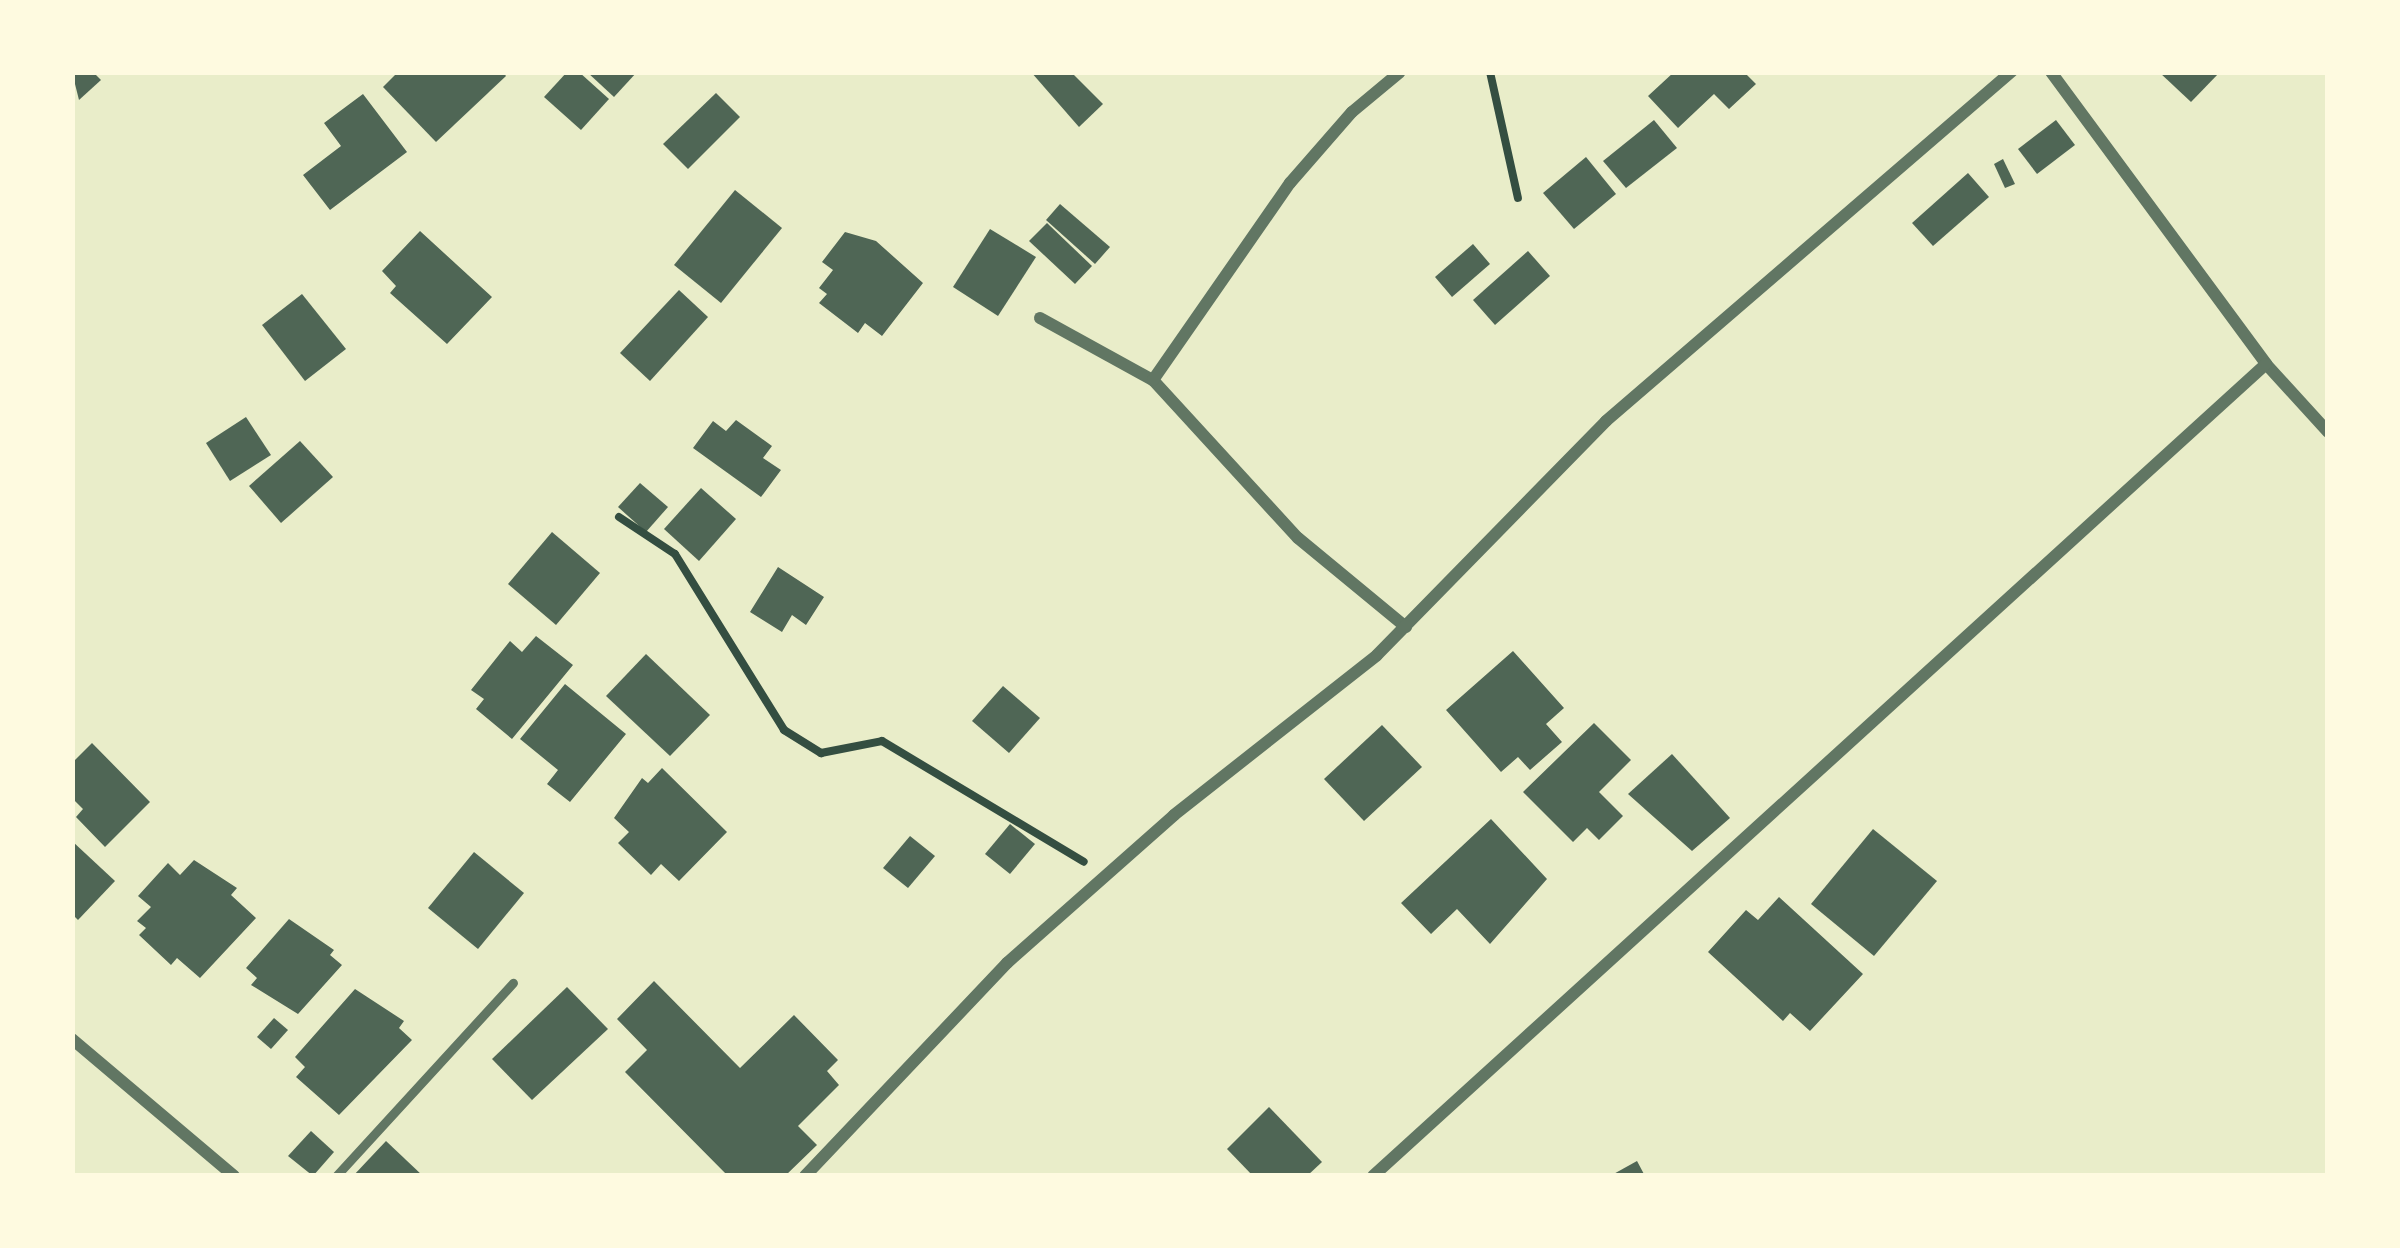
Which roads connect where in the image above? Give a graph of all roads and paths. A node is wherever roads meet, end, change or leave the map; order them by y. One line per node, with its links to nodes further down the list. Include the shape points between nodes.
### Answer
1 (1400, 72): 8 (street, via 1290,183)
2 (1490, 72): 5 (path)
3 (2011, 72): 11 (street, via 1620,407)
4 (2051, 72): 7 (street)
5 (1518, 198)
6 (1040, 318): 8 (street)
7 (2266, 364): 9 (street); 18 (street)
8 (1153, 380): 11 (street, via 1298,538)
9 (2328, 432)
10 (619, 517): 12 (path, via 675,554 784,730 821,753 882,741)
11 (1406, 627): 12 (street)
12 (1107, 876): 17 (street, via 1007,963)
13 (513, 983): 16 (lane)
14 (72, 1039): 15 (street)
15 (233, 1176)
16 (336, 1176)
17 (805, 1176)
18 (1373, 1176)

